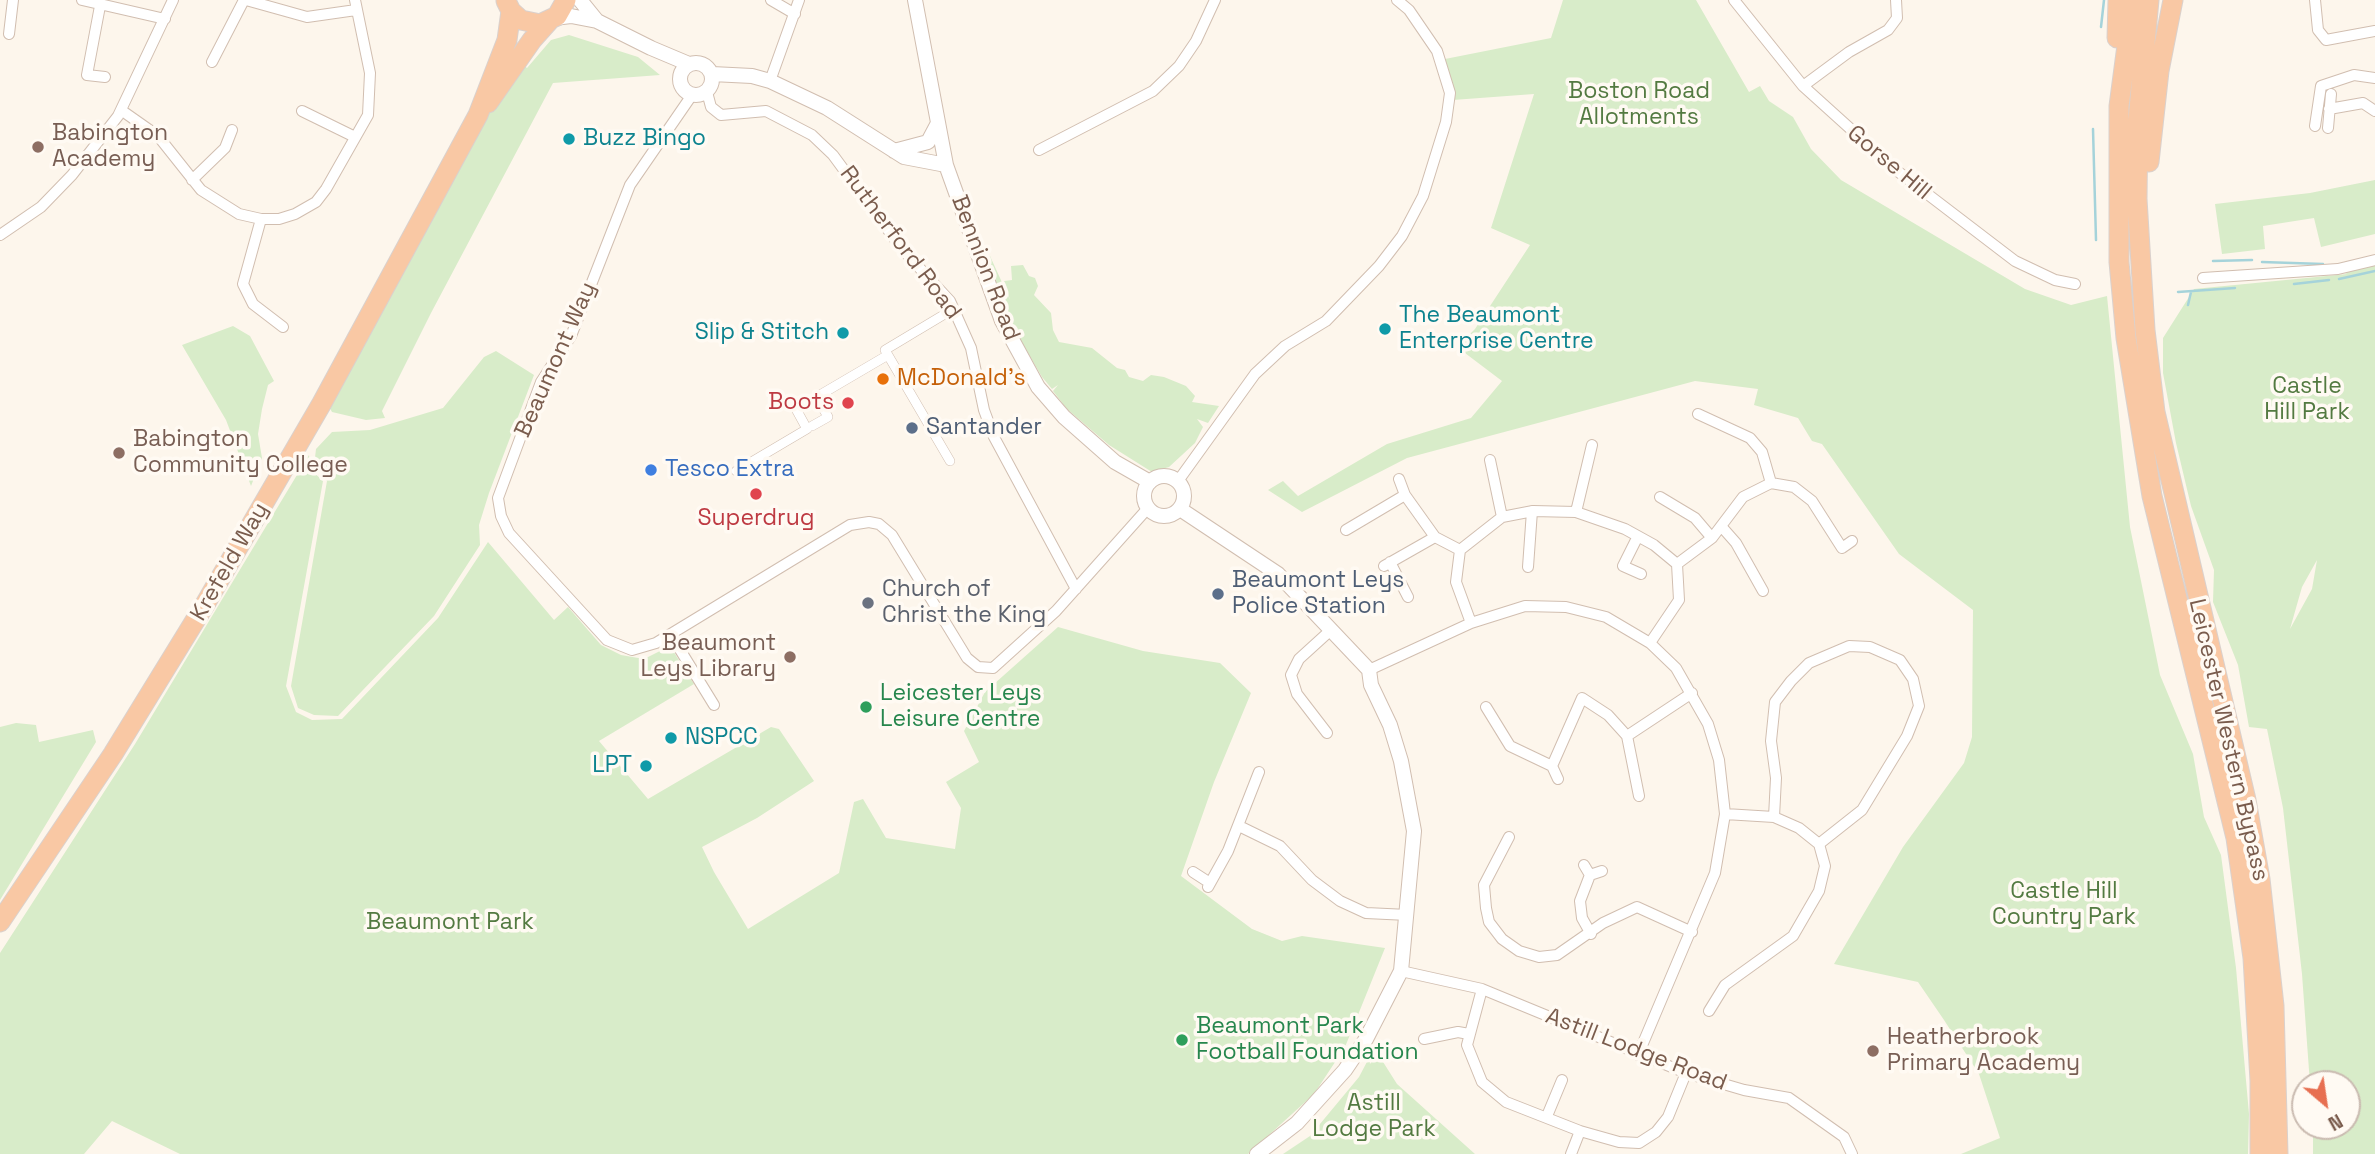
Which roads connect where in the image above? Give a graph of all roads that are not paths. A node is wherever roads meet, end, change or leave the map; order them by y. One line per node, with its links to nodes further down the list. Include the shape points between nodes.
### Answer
1 (13, 0): 27 (street)
2 (82, 0): 20 (street)
3 (173, 0): 23 (street)
4 (245, 0): 21 (street, via 307,17); 28 (street)
5 (566, 0): 24 (highway, Krefeld Way)
6 (580, 0): 25 (street)
7 (771, 0): 22 (street)
8 (799, 0): 22 (street)
9 (915, 0): 45 (street, Bennion Road)
10 (1215, 0): 50 (street, via 1179,66 1153,91)
11 (1397, 0): 71 (street, via 1437,51 1450,93 1423,196 1402,236 1379,266 1326,321 1285,346 1255,374)
12 (1734, 0): 35 (street, Gorse Hill)
13 (1896, 0): 35 (street, via 1897,18 1888,30)
14 (2118, 0): 39 (highway)
15 (2133, 0): 39 (highway)
16 (2149, 0): 57 (highway, via 2138,120)
17 (2173, 0): 57 (highway, via 2158,84)
18 (2315, 0): 26 (street, via 2318,30 2326,40)
19 (507, 4): 24 (highway, via 531,23); 44 (highway, Krefeld Way, via 507,40)
20 (106, 5): 23 (street); 32 (street, via 87,75)
21 (355, 5): 49 (street, via 371,95 368,115)
22 (794, 14): 34 (street)
23 (165, 19): 41 (street)
24 (551, 20): 25 (street, via 571,16); 44 (highway, Krefeld Way)
25 (597, 21): 29 (street)
26 (2375, 31)
27 (9, 34)
28 (212, 62)
29 (685, 69): 30 (street, via 699,62); 37 (street, via 681,86)
30 (712, 74): 34 (street); 37 (street, via 711,86)
31 (2312, 76): 36 (street)
32 (105, 77)
33 (2375, 78): 36 (street, via 2354,75)
34 (770, 81): 51 (street, via 827,108)
35 (1803, 86): 59 (street, Gorse Hill, via 1896,170 1986,242 2054,280)
36 (2321, 86): 46 (street)
37 (699, 93): 91 (street, Rutherford Road, via 721,115 766,111 812,135 833,155 902,249 945,294 971,348 994,437); 96 (street, Beaumont Way, via 630,185 571,336 541,382 498,498 509,533 607,640 632,650)
38 (2331, 94): 40 (street)
39 (2119, 106): 133 (highway, Leicester Western Bypass, via 2119,262 2126,338 2152,496 2238,851 2253,958)
40 (2329, 109): 43 (street, via 2363,103); 47 (street)
41 (121, 110): 53 (street, via 158,136); 55 (street, via 72,176 41,207)
42 (302, 111): 49 (street)
43 (2375, 111)
44 (478, 115): 116 (highway, Krefeld Way, via 322,403 211,595 113,754)
45 (937, 125): 51 (street, via 928,142); 52 (street, Bennion Road)
46 (2315, 126)
47 (2328, 128)
48 (232, 130): 53 (street, via 225,148)
49 (355, 137): 54 (street, via 316,201 295,214)
50 (1039, 150)
51 (892, 151): 52 (street)
52 (946, 165): 72 (street, Bennion Road, via 1002,321 1038,387 1089,440)
53 (192, 180): 54 (street, via 239,214)
54 (261, 219): 61 (street, via 243,284 253,304)
55 (0, 235)
56 (2375, 260): 58 (street, via 2338,269)
57 (2141, 264): 134 (highway, Leicester Western Bypass, via 2155,412 2246,800 2260,879 2274,1006)
58 (2203, 278)
59 (2075, 284)
60 (945, 314): 62 (street, via 885,350)
61 (283, 327)
62 (888, 355): 63 (street); 68 (street)
63 (817, 397): 65 (street, via 828,417); 69 (street, via 796,409 807,429)
64 (1698, 414): 73 (street, via 1750,438 1762,452)
65 (812, 426)
66 (1592, 445): 79 (street)
67 (1490, 460): 80 (street)
68 (950, 461)
69 (736, 471)
70 (1399, 479): 74 (street)
71 (1178, 481): 72 (street, via 1166,476); 77 (street, via 1185,497)
72 (1150, 482): 76 (street, via 1144,495)
73 (1771, 483): 81 (street, via 1743,497); 86 (street, via 1794,488 1812,500 1842,548)
74 (1405, 495): 82 (street); 84 (street)
75 (1660, 497): 85 (street, via 1695,518)
76 (1148, 508): 77 (street, via 1164,517); 91 (street, Beaumont Way)
77 (1180, 509): 95 (street, via 1278,574)
78 (1532, 511): 79 (street); 80 (street); 89 (street)
79 (1576, 512): 83 (street)
80 (1502, 517): 87 (street)
81 (1721, 526): 85 (street); 92 (street)
82 (1346, 530)
83 (1638, 536): 88 (street); 90 (street, via 1623,566)
84 (1435, 537): 87 (street); 93 (street, via 1387,564)
85 (1712, 538): 88 (street)
86 (1852, 541)
87 (1460, 550): 94 (street, via 1456,582)
88 (1677, 564): 97 (street, via 1679,600)
89 (1528, 567)
90 (1641, 574)
91 (1076, 589): 96 (street, Beaumont Way, via 993,668 978,667 967,658 892,535 869,522 850,525)
92 (1763, 591)
93 (1408, 597)
94 (1471, 624): 97 (street, via 1525,606 1566,607 1606,617); 98 (street)
95 (1332, 629): 98 (street); 102 (street, via 1299,659 1291,675 1303,704)
96 (671, 635): 100 (street)
97 (1650, 643): 99 (street, via 1676,668)
98 (1368, 670): 115 (street, via 1401,761 1414,831)
99 (1692, 693): 103 (street); 108 (street, via 1719,760)
100 (714, 705)
101 (1486, 707): 104 (street, via 1510,746)
102 (1328, 733)
103 (1627, 736): 104 (street, via 1608,715 1582,698); 107 (street)
104 (1552, 766): 106 (street)
105 (1259, 772): 110 (street)
106 (1558, 779)
107 (1639, 796)
108 (1725, 814): 109 (street); 117 (street, via 1715,873)
109 (1774, 817): 112 (street); 112 (street, via 1776,778 1770,741 1775,702 1791,681 1809,663 1849,646 1870,647 1900,660 1913,680 1919,706 1907,736 1862,810)
110 (1239, 826): 114 (street, via 1209,885); 115 (street, via 1280,846 1340,901 1366,913)
111 (1509, 836): 118 (street, via 1485,885 1489,922 1502,939 1539,957 1557,955)
112 (1819, 844): 121 (street, via 1825,866 1807,916 1793,936 1725,985)
113 (1602, 871): 118 (street, via 1587,870 1580,901 1581,918)
114 (1193, 872)
115 (1408, 915): 119 (street)
116 (0, 922)
117 (1692, 932): 118 (street, via 1637,907); 124 (street)
118 (1591, 934)
119 (1401, 971): 120 (street, Astill Lodge Road); 130 (street, via 1345,1070 1297,1123)
120 (1482, 989): 122 (street); 124 (street, Astill Lodge Road)
121 (1709, 1011)
122 (1469, 1034): 123 (street); 127 (street, via 1467,1045 1482,1082 1506,1102)
123 (1424, 1039)
124 (1638, 1055): 125 (street, Astill Lodge Road)
125 (1686, 1073): 129 (street, via 1668,1117); 132 (street, Astill Lodge Road, via 1789,1098 1843,1137)
126 (1562, 1080): 127 (street)
127 (1547, 1116): 128 (street)
128 (1580, 1131): 129 (street); 131 (street)
129 (1640, 1148)
130 (1257, 1154)
131 (1571, 1154)
132 (1852, 1154)
133 (2260, 1154)
134 (2278, 1154)

